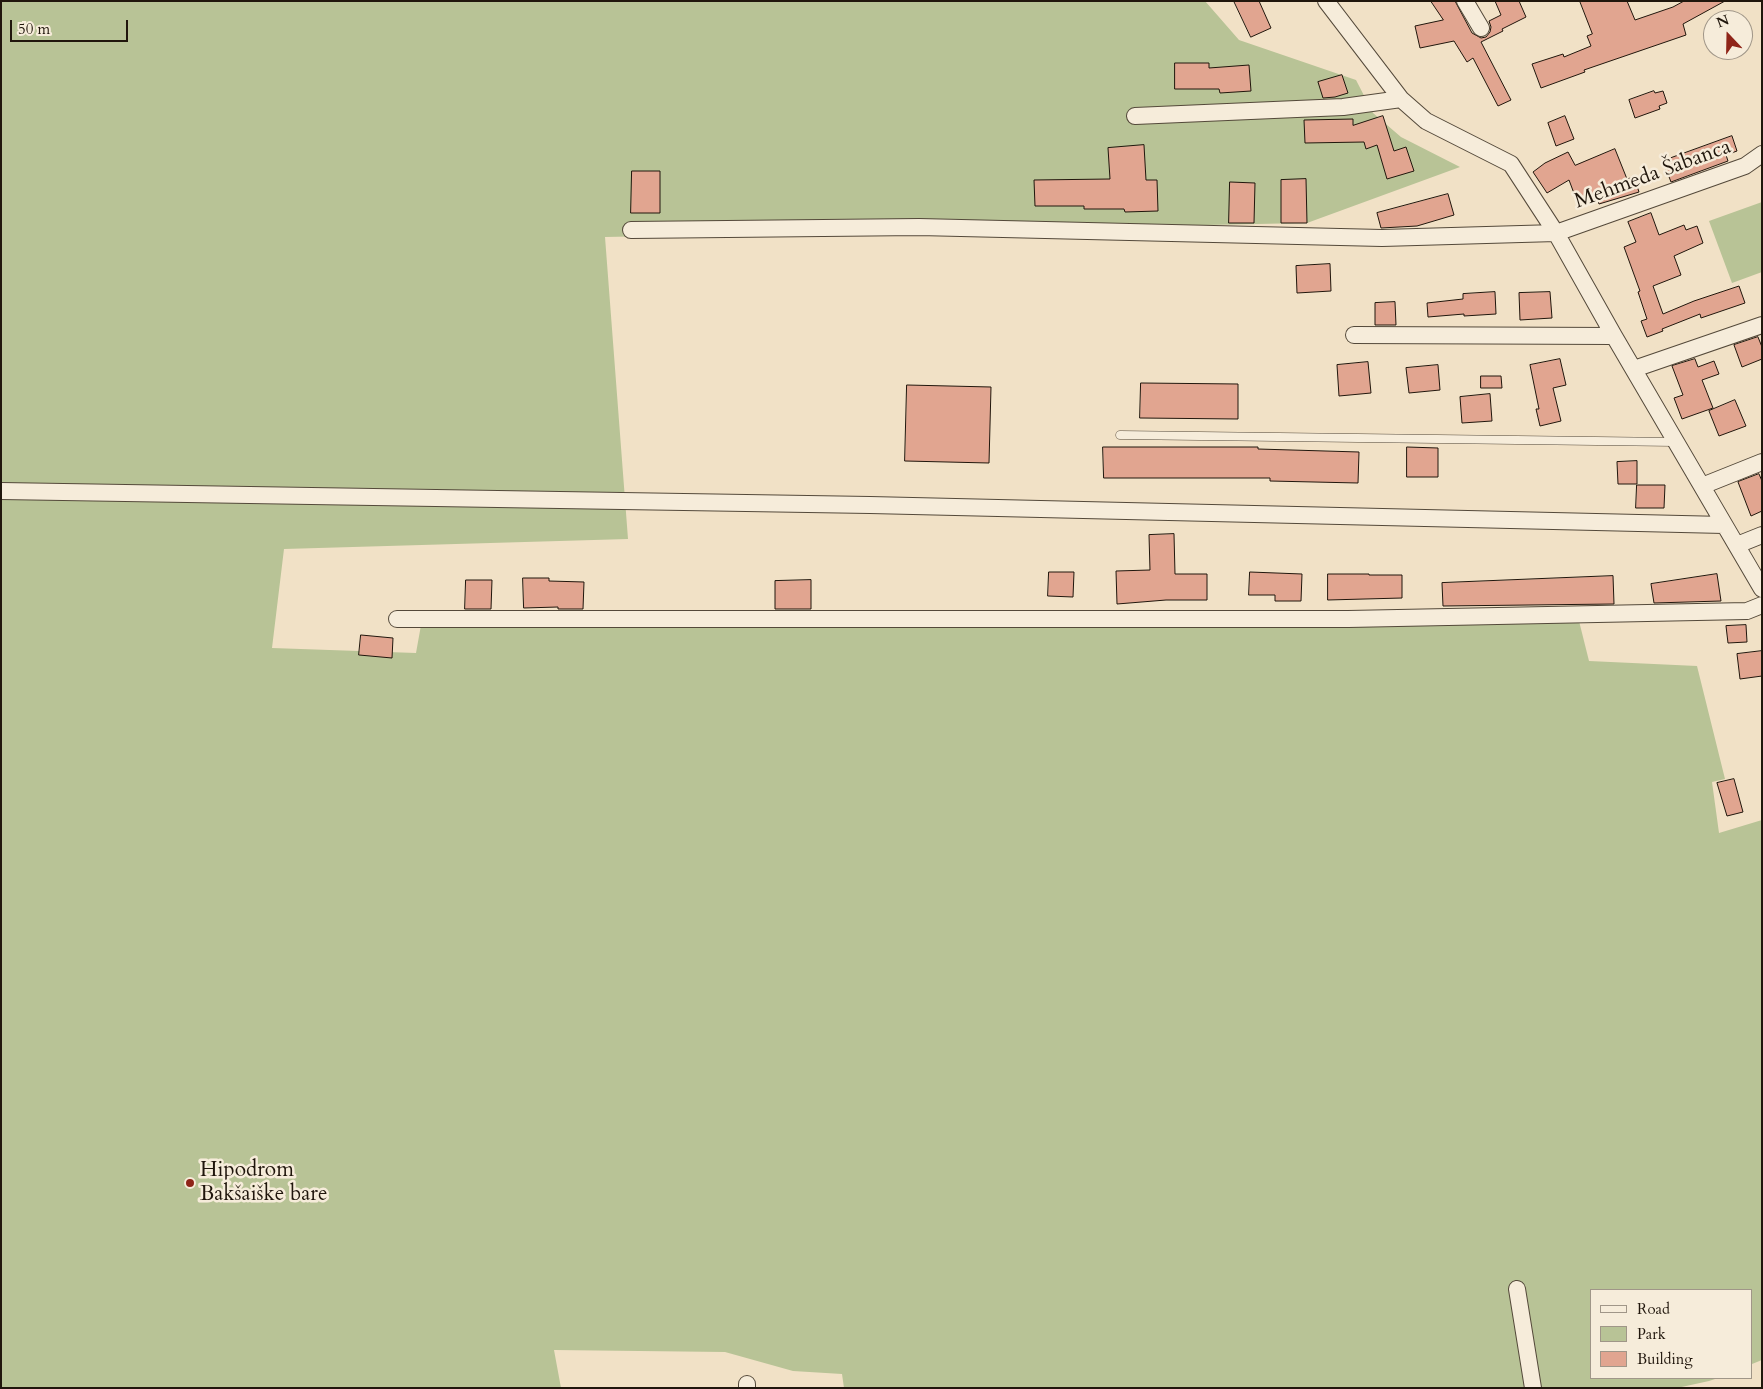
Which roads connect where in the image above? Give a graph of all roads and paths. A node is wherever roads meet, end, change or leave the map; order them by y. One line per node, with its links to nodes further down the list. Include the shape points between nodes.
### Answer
1 (1326, 1): 4 (street)
2 (1465, 1): 3 (street)
3 (1481, 28)
4 (1401, 99): 5 (street, via 1344,107); 8 (street, via 1426,121 1510,164)
5 (1135, 116)
6 (1762, 154): 8 (street, Mehmeda Šabanca, via 1745,166)
7 (631, 230): 8 (street, Mehmeda Šabanca, via 920,228 1382,238)
8 (1556, 233): 11 (street)
9 (1762, 325): 12 (street)
10 (1354, 335): 11 (street)
11 (1614, 336): 12 (street)
12 (1634, 369): 14 (street)
13 (1120, 434): 14 (lane)
14 (1677, 442): 16 (street)
15 (1762, 462): 16 (street)
16 (1702, 486): 18 (street)
17 (1, 491): 18 (street, via 870,505)
18 (1724, 525): 20 (street)
19 (1762, 535): 20 (street)
20 (1737, 545): 21 (street)
21 (1762, 589)
22 (1762, 605): 23 (street, via 1747,611 1348,619)
23 (397, 619)
24 (1517, 1289): 25 (street)
25 (1533, 1388)

